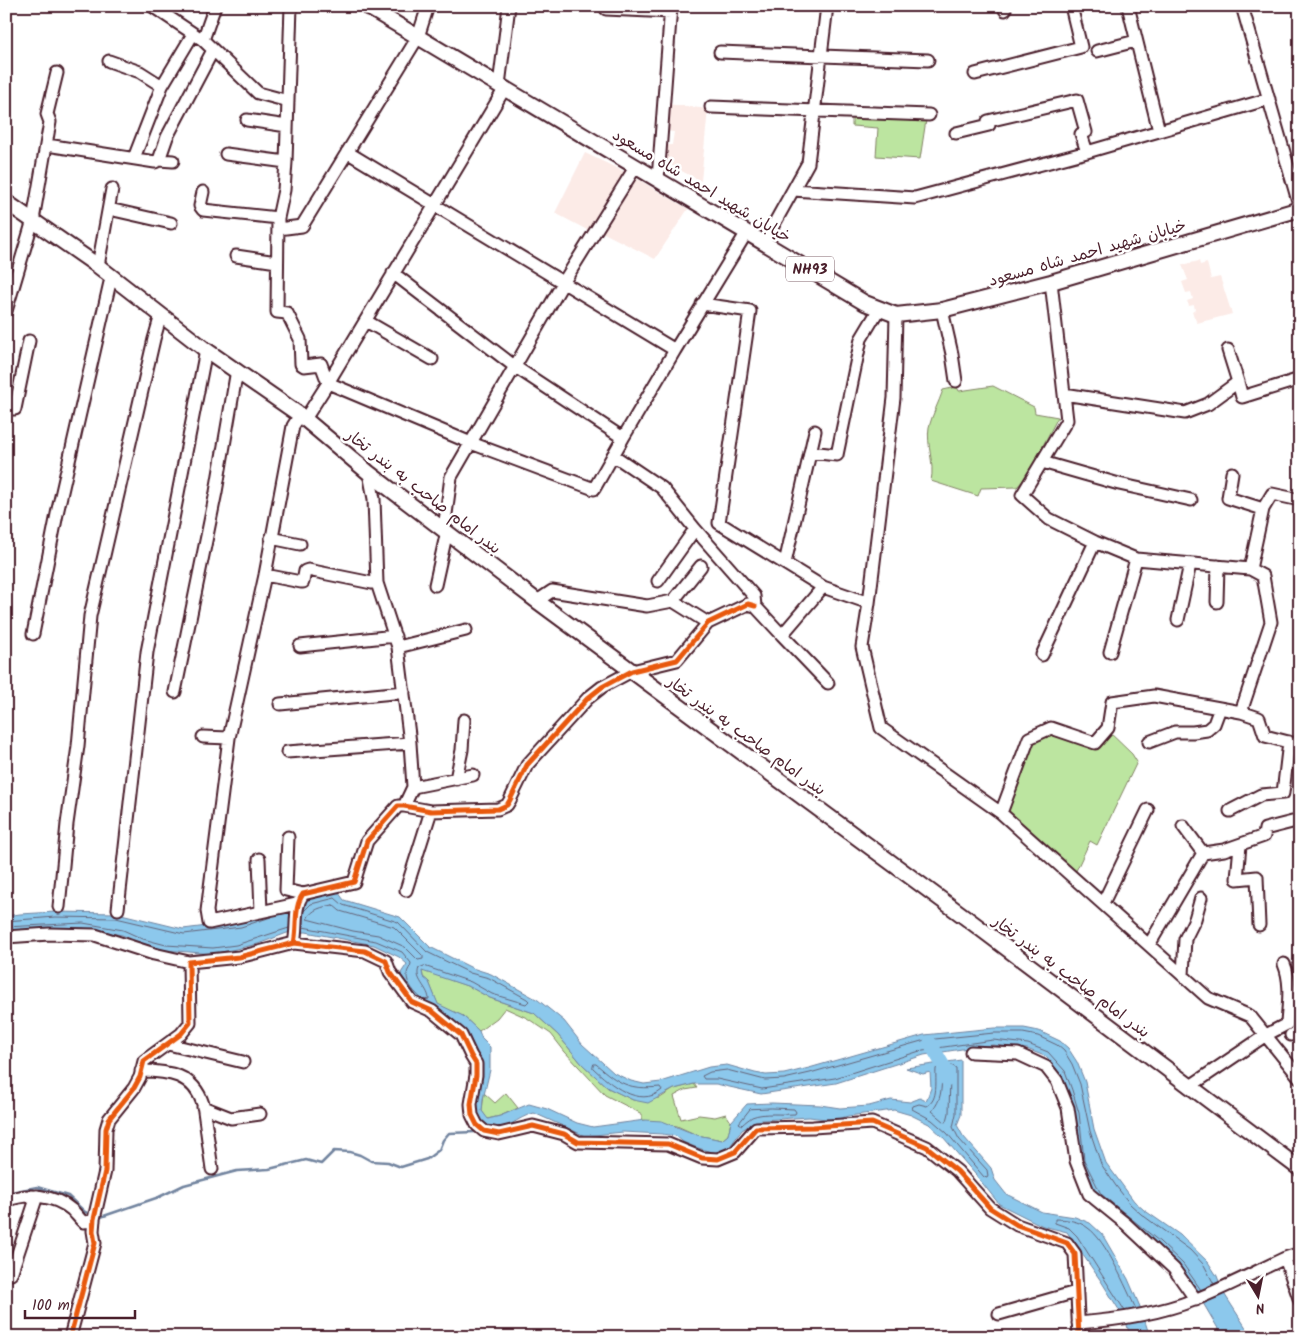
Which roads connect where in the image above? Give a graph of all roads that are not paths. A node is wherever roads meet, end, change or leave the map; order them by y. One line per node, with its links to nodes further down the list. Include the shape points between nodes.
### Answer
1 (152, 6): 13 (street)
2 (215, 6): 13 (street)
3 (291, 6): 27 (street)
4 (366, 6): 14 (main road, خیابان شهید احمد شاه مسعود / NH93)
5 (428, 6): 14 (street)
6 (509, 6): 25 (street)
7 (827, 6): 19 (street)
8 (1071, 6): 23 (street, via 1081,46)
9 (1128, 6): 15 (street)
10 (1242, 6): 26 (street)
11 (606, 9): 12 (street)
12 (671, 9): 44 (street)
13 (198, 37): 16 (street); 24 (street)
14 (418, 37): 25 (main road, خیابان شهید احمد شاه مسعود / NH93); 36 (street)
15 (1136, 42): 17 (street); 33 (street)
16 (213, 50): 27 (street, via 258,94); 40 (street, via 167,137)
17 (1097, 51)
18 (720, 52): 19 (street)
19 (821, 56): 20 (street); 29 (street)
20 (928, 60)
21 (109, 61): 24 (street, via 140,72)
22 (57, 73): 35 (street, via 48,114)
23 (975, 74)
24 (162, 86): 39 (street)
25 (502, 87): 43 (main road, خیابان شهید احمد شاه مسعود / NH93); 49 (street)
26 (1268, 99): 33 (street); 51 (street)
27 (288, 101): 32 (street)
28 (711, 107): 29 (street)
29 (814, 111): 30 (street); 46 (street, via 808,163)
30 (928, 115)
31 (247, 120): 32 (street)
32 (287, 126): 42 (street)
33 (1159, 131): 37 (street)
34 (956, 133): 37 (street, via 989,125 988,121 1077,100 1086,132 1082,134)
35 (47, 145): 39 (street); 52 (street)
36 (347, 152): 49 (street); 54 (street, via 302,226)
37 (1087, 152): 46 (street, via 915,198)
38 (226, 154): 42 (street)
39 (134, 158): 40 (street)
40 (159, 160): 41 (street)
41 (173, 161)
42 (286, 162): 54 (street)
43 (636, 166): 44 (main road, خیابان شهید احمد شاه مسعود / NH93); 63 (street)
44 (658, 179): 55 (main road, خیابان شهید احمد شاه مسعود / NH93)
45 (112, 189): 50 (street)
46 (793, 190): 56 (street)
47 (203, 192): 54 (street, via 200,206 203,210)
48 (6, 202): 52 (main road, بندر امام صاحب به بندر تخار)
49 (435, 206): 60 (street); 63 (street)
50 (109, 209): 53 (street); 59 (street)
51 (1300, 209): 62 (main road, خیابان شهید احمد شاه مسعود / NH93)
52 (33, 220): 59 (main road, بندر امام صاحب به بندر تخار); 66 (street)
53 (171, 223)
54 (278, 224): 58 (street)
55 (747, 232): 56 (main road, خیابان شهید احمد شاه مسعود / NH93); 64 (street)
56 (764, 242): 65 (main road, خیابان شهید احمد شاه مسعود / NH93)
57 (236, 256): 58 (street)
58 (277, 262): 81 (street, via 277,312 287,313 300,339 301,364 321,364)
59 (98, 266): 61 (main road, بندر امام صاحب به بندر تخار)
60 (393, 273): 70 (street); 76 (street)
61 (112, 278): 69 (main road, بندر امام صاحب به بندر تخار); 120 (street)
62 (1051, 282): 67 (main road, خیابان شهید احمد شاه مسعود / NH93); 82 (street)
63 (563, 283): 73 (street); 76 (street)
64 (702, 304): 73 (street); 102 (street, via 750,311 719,523)
65 (879, 309): 68 (main road, خیابان شهید احمد شاه مسعود / NH93); 88 (street, via 861,339 837,455)
66 (6, 310)
67 (942, 310): 68 (main road, خیابان شهید احمد شاه مسعود / NH93); 79 (street)
68 (896, 314): 115 (street, via 894,398)
69 (161, 315): 72 (main road, بندر امام صاحب به بندر تخار); 159 (street, via 90,616)
70 (366, 321): 75 (street); 81 (street)
71 (29, 341): 83 (street, via 15,409)
72 (206, 350): 77 (main road, بندر امام صاحب به بندر تخار); 160 (street, via 147,652)
73 (674, 350): 86 (street)
74 (1228, 350): 80 (street)
75 (432, 359)
76 (514, 366): 86 (street); 87 (street)
77 (237, 370): 84 (main road, بندر امام صاحب به بندر تخار); 129 (street)
78 (1300, 379): 80 (street, via 1242,398)
79 (956, 381)
80 (1238, 382): 82 (street, via 1208,404 1185,413)
81 (328, 383): 84 (street); 87 (street)
82 (1064, 394): 90 (street, via 1068,420)
83 (6, 409)
84 (303, 417): 91 (main road, بندر امام صاحب به بندر تخار); 98 (street, via 293,426)
85 (815, 430): 88 (street)
86 (622, 438): 89 (street)
87 (471, 442): 89 (street, via 594,488); 97 (street, via 451,477)
88 (810, 452): 102 (street)
89 (613, 455): 96 (street, via 662,488)
90 (1042, 462): 93 (street); 99 (street, via 1022,493 1023,497 1049,519)
91 (369, 473): 97 (main road, بندر امام صاحب به بندر تخار); 109 (street, via 374,499)
92 (1232, 473): 95 (street, via 1228,498)
93 (1191, 500)
94 (1300, 500): 95 (street, via 1272,494)
95 (1263, 509): 106 (street)
96 (695, 529): 108 (street); 116 (street, via 754,596)
97 (446, 530): 110 (street); 112 (main road, بندر امام صاحب به بندر تخار)
98 (271, 538): 100 (street); 107 (street)
99 (1095, 542): 101 (street); 126 (street)
100 (300, 544)
101 (1136, 559): 103 (street); 125 (street)
102 (785, 563): 111 (street)
103 (1190, 564): 105 (street); 117 (street)
104 (701, 566): 113 (street)
105 (1218, 566): 106 (street); 114 (street)
106 (1250, 569): 133 (street, via 1263,576 1271,622)
107 (265, 575): 109 (street, via 303,582 308,570); 136 (street)
108 (658, 581)
109 (377, 583): 122 (street)
110 (435, 585)
111 (823, 586): 115 (street); 121 (street)
112 (538, 601): 113 (street, via 552,591 647,606); 127 (main road, بندر امام صاحب به بندر تخار)
113 (673, 601): 118 (street)
114 (1217, 602)
115 (869, 603): 148 (street, via 862,647 881,728)
116 (755, 606): 118 (street, via 748,604); 121 (street)
117 (1178, 620)
118 (708, 623): 127 (street, via 677,660)
119 (466, 630): 124 (street)
120 (33, 634)
121 (782, 635): 128 (street)
122 (395, 636): 123 (street); 124 (street)
123 (300, 646)
124 (398, 648): 130 (street)
125 (1110, 652)
126 (1042, 655)
127 (632, 672): 146 (street, via 588,698 526,765 507,805 498,809); 175 (main road, بندر امام صاحب به بندر تخار)
128 (828, 683)
129 (175, 692)
130 (404, 692): 131 (street); 138 (street)
131 (280, 704)
132 (1220, 708): 133 (street); 137 (street, via 1214,724 1207,730 1175,732); 148 (street, via 1154,696 1114,701 1108,728 1095,743 1051,728 1029,738)
133 (1241, 712): 139 (street, via 1258,718 1265,736)
134 (464, 720): 142 (street)
135 (203, 737): 136 (street)
136 (229, 738): 161 (street, via 206,911 209,922)
137 (1149, 742)
138 (410, 743): 140 (street); 143 (street)
139 (1295, 744): 147 (street, via 1282,793 1261,795)
140 (287, 752)
141 (472, 775): 142 (street)
142 (456, 779): 143 (street)
143 (413, 787): 144 (street)
144 (404, 806): 146 (street); 157 (street, via 398,806 367,841 354,882)
145 (1148, 810): 158 (street)
146 (431, 811): 155 (street)
147 (1230, 811)
148 (1001, 813): 158 (street)
149 (1300, 820): 152 (street, via 1265,829 1264,836)
150 (1183, 826): 153 (street)
151 (288, 837): 157 (street, via 286,890)
152 (1240, 845): 153 (street); 162 (street, via 1237,879 1257,877)
153 (1203, 853): 165 (street)
154 (259, 859): 161 (street)
155 (406, 890)
156 (1201, 898): 168 (street, via 1185,939)
157 (299, 901): 161 (street); 164 (street)
158 (1103, 903): 165 (street)
159 (59, 907)
160 (118, 909)
161 (261, 912)
162 (1259, 925)
163 (6, 937): 166 (street, via 95,935)
164 (295, 940): 166 (street, via 240,957); 186 (street, via 364,951 386,961 390,972 412,1002 432,1011 461,1035 476,1064 472,1116 480,1128 499,1134 533,1126 564,1134 578,1142 668,1144 702,1158 718,1159 735,1152 756,1128 872,1123 927,1147 957,1171 990,1208 1017,1225 1067,1243 1074,1254)
165 (1149, 945): 168 (street)
166 (189, 962): 170 (street, via 190,1023)
167 (1284, 964): 169 (street, via 1288,986 1287,1024)
168 (1183, 975): 169 (street, via 1208,998 1250,1016)
169 (1266, 1035): 174 (street); 175 (street)
170 (168, 1044): 172 (street); 173 (street, via 144,1061)
171 (972, 1052): 187 (street, via 1018,1054 1046,1067 1068,1108 1076,1162 1089,1194 1174,1269)
172 (243, 1062)
173 (141, 1072): 176 (street, via 160,1071 181,1076 200,1096); 182 (street, via 134,1088 109,1119 105,1172)
174 (1300, 1078)
175 (1189, 1087): 179 (main road, بندر امام صاحب به بندر تخار)
176 (203, 1107): 177 (street, via 231,1118); 178 (street)
177 (260, 1114)
178 (212, 1169)
179 (1300, 1169)
180 (37, 1196): 181 (street, via 17,1196); 182 (street, via 71,1209 83,1222); 185 (street)
181 (6, 1201)
182 (95, 1218): 191 (street, via 95,1244)
183 (1300, 1253): 184 (street)
184 (1285, 1258): 187 (street); 188 (street)
185 (11, 1274)
186 (1076, 1292): 189 (street); 190 (street)
187 (1196, 1300): 190 (street, via 1145,1314)
188 (1300, 1301)
189 (999, 1314)
190 (1078, 1323): 192 (street)
191 (70, 1337)
192 (1079, 1337)

